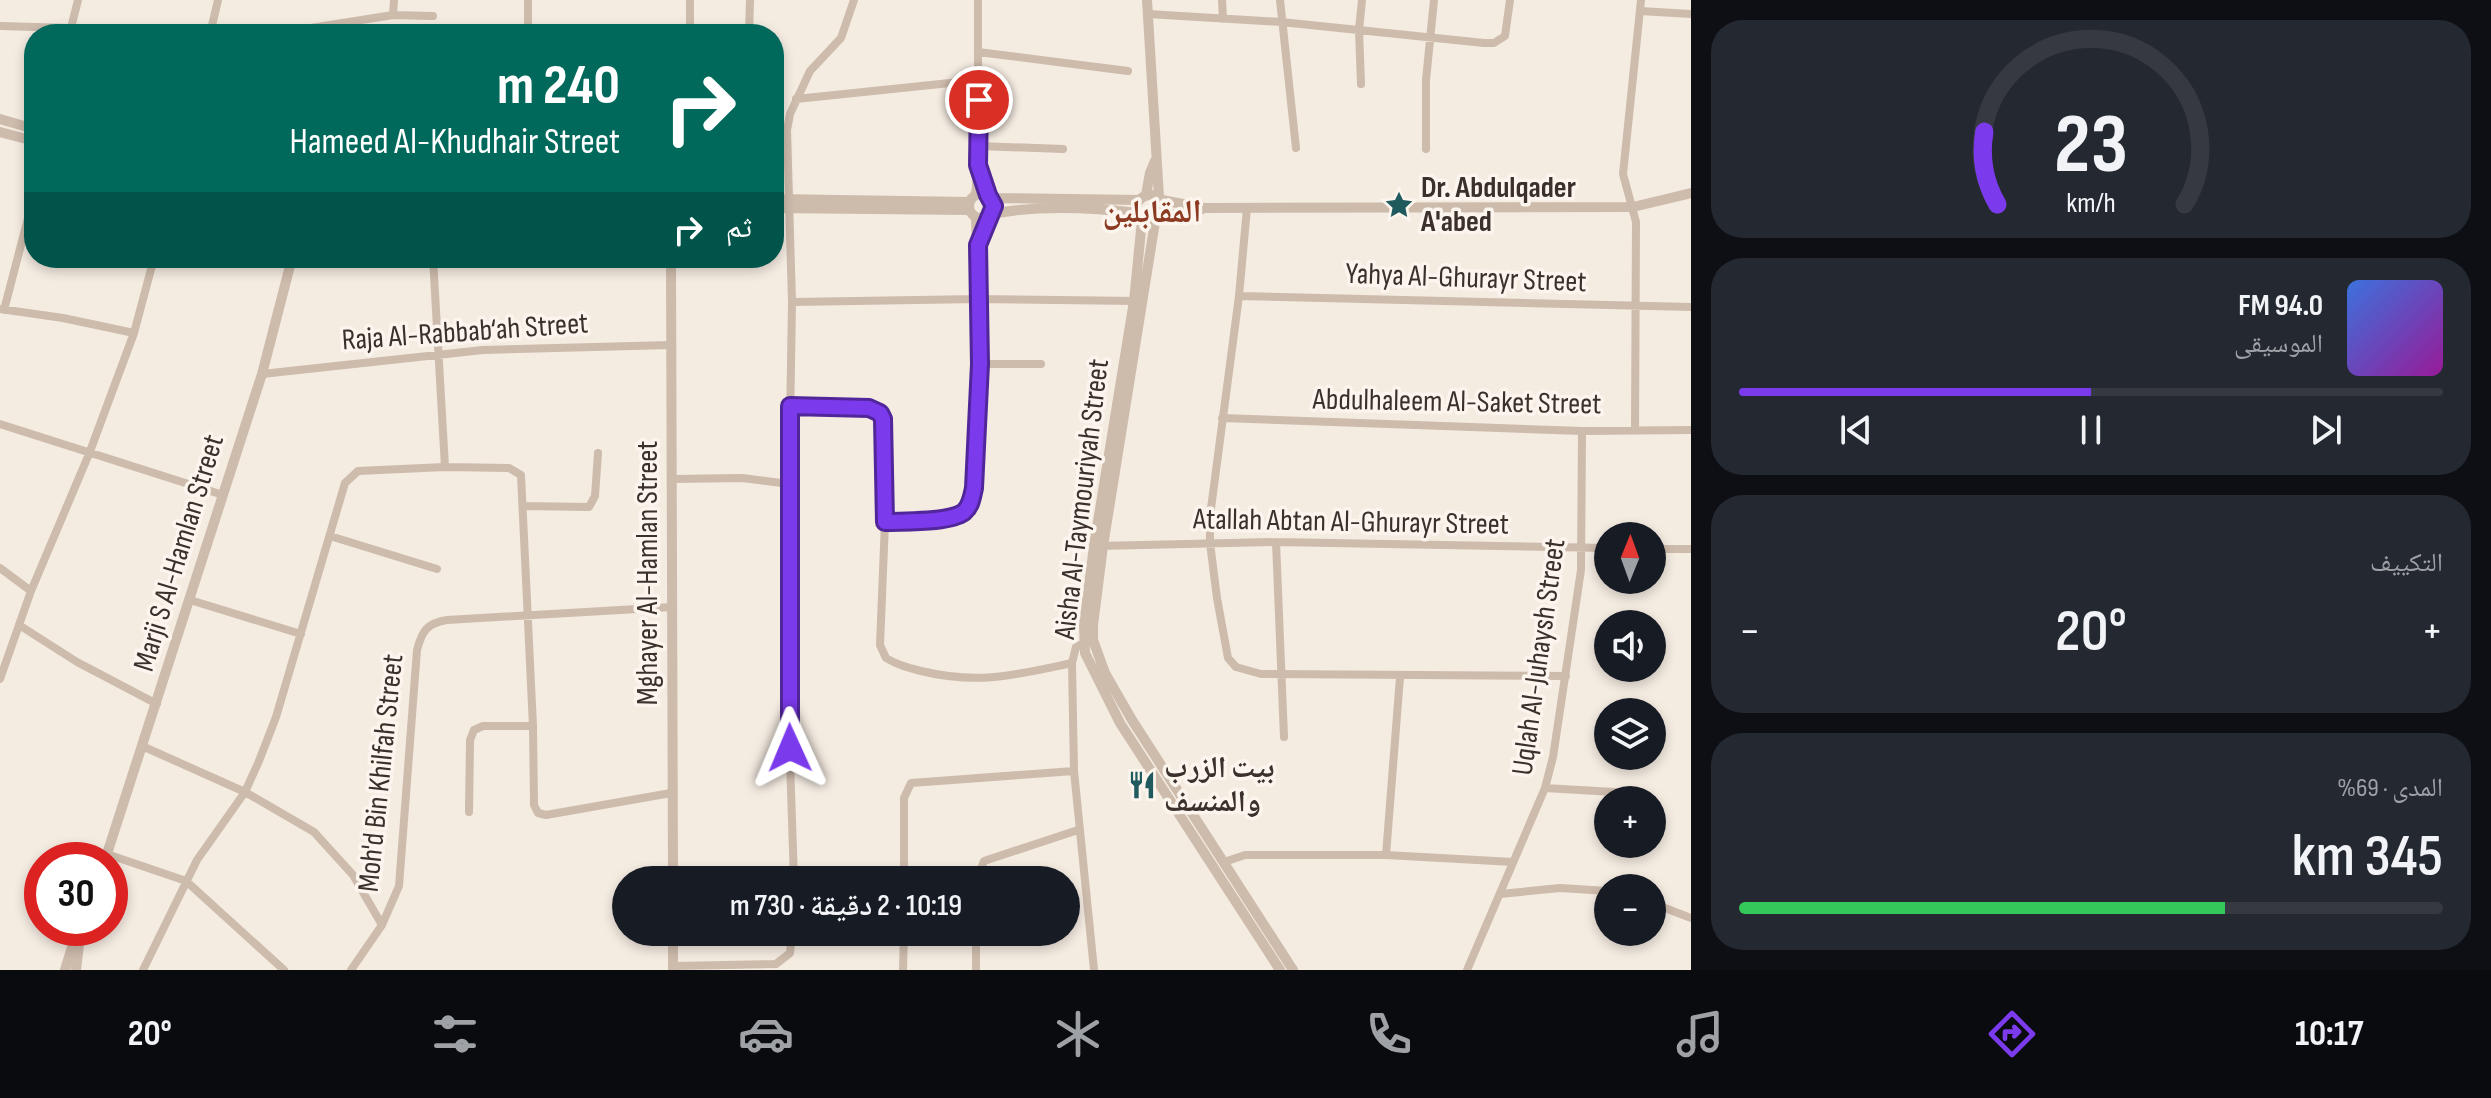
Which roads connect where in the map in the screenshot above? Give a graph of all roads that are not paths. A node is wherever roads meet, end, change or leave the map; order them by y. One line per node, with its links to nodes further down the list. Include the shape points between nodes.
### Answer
1 (78, 0): 23 (street)
2 (218, 0): 24 (street)
3 (394, 0): 19 (street)
4 (528, 0): 26 (street)
5 (690, 0): 27 (street)
6 (750, 0): 28 (street)
7 (854, 0): 37 (street, via 841,38 810,71)
8 (978, 0): 33 (street)
9 (1147, 0): 17 (street)
10 (1222, 0): 21 (street)
11 (1280, 0): 22 (street)
12 (1362, 0): 31 (street)
13 (1434, 0): 32 (street)
14 (1510, 0): 32 (street, via 1508,29 1500,40)
15 (1641, 0): 16 (street)
16 (1640, 11): 18 (street); 56 (street, via 1624,150 1625,189)
17 (1148, 14): 21 (street); 46 (street)
18 (1691, 14)
19 (393, 15): 20 (street); 25 (street)
20 (433, 16)
21 (1223, 19): 22 (street)
22 (1281, 22): 31 (street); 43 (street)
23 (72, 24)
24 (212, 24)
25 (336, 24)
26 (528, 24)
27 (690, 24)
28 (749, 24)
29 (0, 26): 30 (street)
30 (24, 27)
31 (1359, 30): 32 (street); 36 (street)
32 (1429, 38): 45 (street)
33 (978, 52): 34 (street); 35 (street)
34 (1128, 71)
35 (979, 80): 37 (street); 42 (street)
36 (1361, 84)
37 (796, 99): 53 (street, via 787,130)
38 (0, 119): 39 (street)
39 (24, 126)
40 (0, 132): 41 (street)
41 (24, 138)
42 (978, 146): 44 (street); 47 (street)
43 (1296, 148)
44 (1063, 149)
45 (1426, 149)
46 (1155, 161): 50 (street); 51 (street)
47 (978, 165): 49 (street); 55 (street)
48 (1691, 193): 56 (street)
49 (989, 196): 50 (street); 55 (street); 59 (street, via 994,206)
50 (1142, 198): 51 (street); 60 (street, Aisha Al-Taymouriyah Street)
51 (1160, 199): 57 (street); 61 (street, Aisha Al-Taymouriyah Street, via 1164,208)
52 (784, 202): 53 (street)
53 (790, 204): 54 (street); 55 (street); 71 (street)
54 (784, 206)
55 (972, 206): 59 (street); 63 (street)
56 (1633, 207): 58 (street); 72 (street)
57 (1204, 208): 58 (street); 61 (street)
58 (1247, 208): 68 (street)
59 (989, 215): 60 (street, via 1082,208); 63 (street)
60 (1140, 216): 61 (street); 70 (street, Aisha Al-Taymouriyah Street)
61 (1158, 219): 70 (street, Aisha Al-Taymouriyah Street)
62 (24, 231): 74 (street)
63 (978, 245): 69 (street)
64 (151, 268): 75 (street)
65 (289, 268): 80 (street, Marji S Al-Hamlan Street)
66 (433, 268): 77 (street)
67 (672, 268): 76 (street, Mghayer Al-Hamlan Street)
68 (1239, 296): 72 (street, Yahya Al-Ghurayr Street); 82 (street)
69 (979, 299): 70 (street); 71 (street); 78 (street)
70 (1138, 301): 98 (street, Aisha Al-Taymouriyah Street)
71 (792, 302): 81 (street)
72 (1635, 306): 73 (street, Yahya Al-Ghurayr Street); 84 (street)
73 (1691, 307)
74 (2, 310): 75 (street)
75 (134, 333): 88 (street)
76 (671, 345): 77 (street, Raja Al-Rabbab‘ah Street); 90 (street, Mghayer Al-Hamlan Street)
77 (437, 354): 80 (street, Raja Al-Rabbab‘ah Street); 89 (street)
78 (980, 364): 79 (street); 94 (street, via 970,503 960,514 946,518)
79 (1041, 364)
80 (262, 374): 92 (street, Marji S Al-Hamlan Street)
81 (790, 406): 91 (street); 94 (street, via 869,408 880,413)
82 (1222, 418): 86 (street, Abdulhaleem Al-Saket Street); 97 (street)
83 (0, 424): 88 (street)
84 (1635, 429): 85 (street, Abdulhaleem Al-Saket Street); 86 (street, Abdulhaleem Al-Saket Street)
85 (1691, 430)
86 (1582, 431): 99 (street, Uqlah Al-Juhaysh Street)
87 (598, 453): 93 (street, via 595,496 589,507)
88 (89, 454): 92 (street); 105 (street)
89 (445, 467): 93 (street, via 513,470 523,478); 95 (street, via 365,469 352,474)
90 (673, 479): 91 (street); 107 (street, Mghayer Al-Hamlan Street)
91 (789, 484): 134 (street)
92 (223, 495): 106 (street, Marji S Al-Hamlan Street)
93 (524, 506): 108 (street)
94 (885, 522): 112 (street, via 880,645 886,658 947,677 994,679)
95 (330, 536): 104 (street); 110 (street)
96 (1276, 542): 97 (street, Atallah Abtan Al-Ghurayr Street); 99 (street, Atallah Abtan Al-Ghurayr Street); 113 (street)
97 (1210, 543): 98 (street, Atallah Abtan Al-Ghurayr Street); 113 (street, via 1228,658 1248,672)
98 (1098, 546): 111 (street, Aisha Al-Taymouriyah Street)
99 (1581, 549): 100 (street, Atallah Abtan Al-Ghurayr Street); 114 (street, Uqlah Al-Juhaysh Street)
100 (1594, 549)
101 (1666, 549): 102 (street)
102 (1691, 549)
103 (0, 568): 105 (street)
104 (437, 569)
105 (31, 591): 109 (street)
106 (190, 600): 110 (street); 117 (street, Marji S Al-Hamlan Street)
107 (672, 607): 108 (street, Moh'd Bin Khilfah Street); 125 (street, Mghayer Al-Hamlan Street)
108 (528, 616): 118 (street); 142 (street, Moh'd Bin Khilfah Street, via 434,622 421,635 399,886)
109 (19, 625): 116 (street); 117 (street)
110 (301, 634): 124 (street, via 276,717)
111 (1088, 641): 112 (street, via 1076,647); 130 (street, Aisha Al-Taymouriyah Street); 158 (street, Aisha Al-Taymouriyah Street, via 1088,661 1120,723)
112 (1072, 663): 121 (street)
113 (1280, 675): 115 (street); 119 (street)
114 (1566, 676): 115 (street); 122 (street, Uqlah Al-Juhaysh Street)
115 (1400, 677): 129 (street)
116 (0, 679)
117 (157, 704): 120 (street, Marji S Al-Hamlan Street)
118 (533, 726): 125 (street, via 538,813); 126 (street, via 474,730)
119 (1284, 737)
120 (142, 746): 124 (street); 128 (street, Marji S Al-Hamlan Street)
121 (1074, 771): 127 (street); 135 (street, via 911,783 904,798)
122 (1545, 788): 123 (street); 131 (street, Uqlah Al-Juhaysh Street)
123 (1594, 791)
124 (245, 792): 137 (street); 142 (street, via 321,838 353,875)
125 (671, 793): 133 (street, Mghayer Al-Hamlan Street)
126 (469, 812)
127 (1078, 830): 136 (street, via 984,861); 157 (street)
128 (111, 842)
129 (1386, 855): 130 (street, via 1245,855); 131 (street)
130 (1224, 862): 159 (street, Aisha Al-Taymouriyah Street)
131 (1513, 862): 139 (street, Uqlah Al-Juhaysh Street)
132 (128, 864): 137 (street)
133 (673, 866)
134 (794, 866)
135 (904, 866)
136 (982, 866)
137 (186, 881): 152 (street); 153 (street)
138 (1594, 890): 139 (street)
139 (1500, 894): 160 (street, Uqlah Al-Juhaysh Street)
140 (1666, 908): 141 (street)
141 (1691, 918)
142 (382, 925): 154 (street, Moh'd Bin Khilfah Street)
143 (73, 946): 150 (street)
144 (79, 946): 151 (street)
145 (673, 946): 149 (street)
146 (791, 946): 149 (street, via 776,964)
147 (904, 946): 155 (street)
148 (976, 946): 156 (street)
149 (673, 968)
150 (65, 970)
151 (76, 970)
152 (143, 970)
153 (284, 970)
154 (351, 970)
155 (903, 970)
156 (976, 970)
157 (1094, 970)
158 (1280, 970)
159 (1293, 970)
160 (1467, 970)

